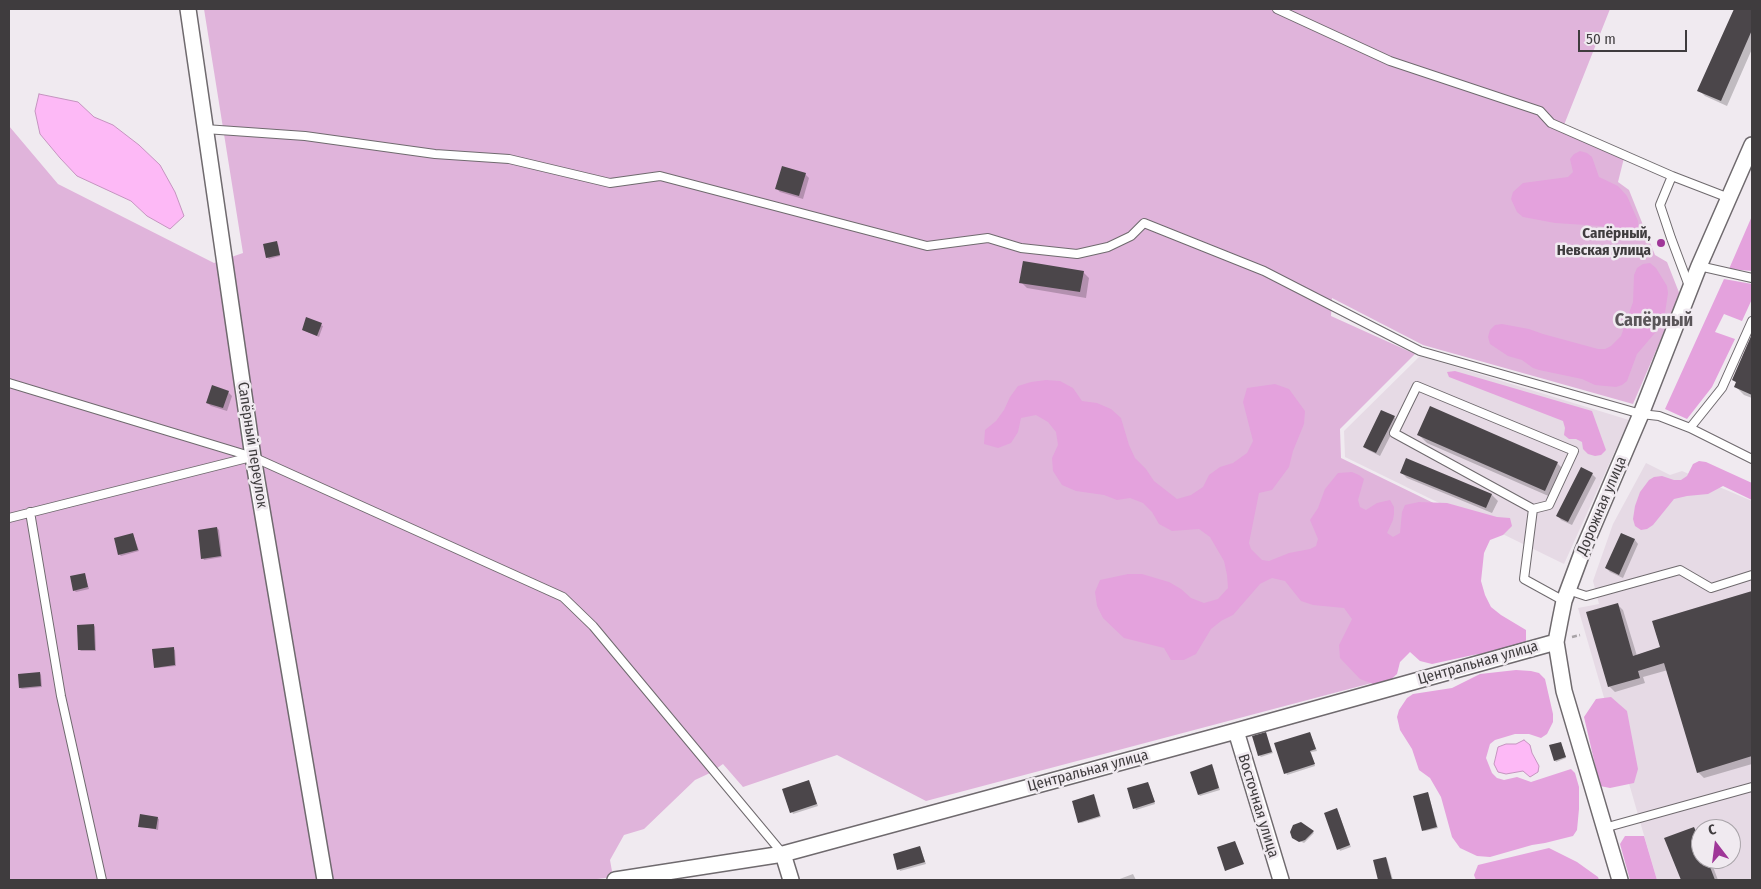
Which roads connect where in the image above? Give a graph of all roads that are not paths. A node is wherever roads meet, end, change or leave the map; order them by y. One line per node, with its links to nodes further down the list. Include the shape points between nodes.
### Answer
1 (188, 9): 3 (street, Сапёрный переулок)
2 (1277, 9): 5 (lane, via 1390,62 1540,111 1551,123)
3 (205, 128): 12 (lane, via 305,136 434,154 509,159 610,183 660,176 927,246 988,238 1021,248 1077,254 1108,247 1131,236 1144,223 1264,271 1420,351); 14 (street, Сапёрный переулок)
4 (1752, 145): 6 (street, Дорожная улица)
5 (1672, 176): 6 (lane); 9 (lane, via 1660,206)
6 (1729, 198): 7 (street, Дорожная улица)
7 (1699, 266): 8 (lane); 9 (street, Дорожная улица)
8 (1752, 278)
9 (1690, 288): 12 (street, Дорожная улица)
10 (1752, 322): 13 (lane, via 1722,388)
11 (9, 383): 14 (lane)
12 (1641, 414): 13 (lane, via 1659,416); 20 (street, Дорожная улица)
13 (1690, 428): 15 (lane)
14 (253, 457): 17 (lane); 25 (lane, via 563,597 593,626); 27 (street, Сапёрный переулок)
15 (1752, 459)
16 (1533, 509): 16 (lane, via 1394,433 1417,386 1574,451 1549,504); 20 (lane, via 1524,579)
17 (30, 512): 18 (lane); 26 (lane, via 61,696)
18 (9, 518)
19 (1752, 575): 20 (lane, via 1711,588 1680,570 1586,596)
20 (1566, 596): 21 (street, Дорожная улица)
21 (1556, 642): 22 (street, Центральная улица); 24 (street, Дорожная улица, via 1564,691)
22 (1236, 731): 25 (street, Центральная улица); 30 (street, Восточная улица)
23 (1752, 787): 24 (lane)
24 (1604, 828): 31 (street, Дорожная улица)
25 (783, 854): 28 (street, Центральная улица); 29 (street)
26 (102, 880)
27 (325, 880)
28 (615, 880)
29 (791, 880)
30 (1281, 880)
31 (1620, 880)

